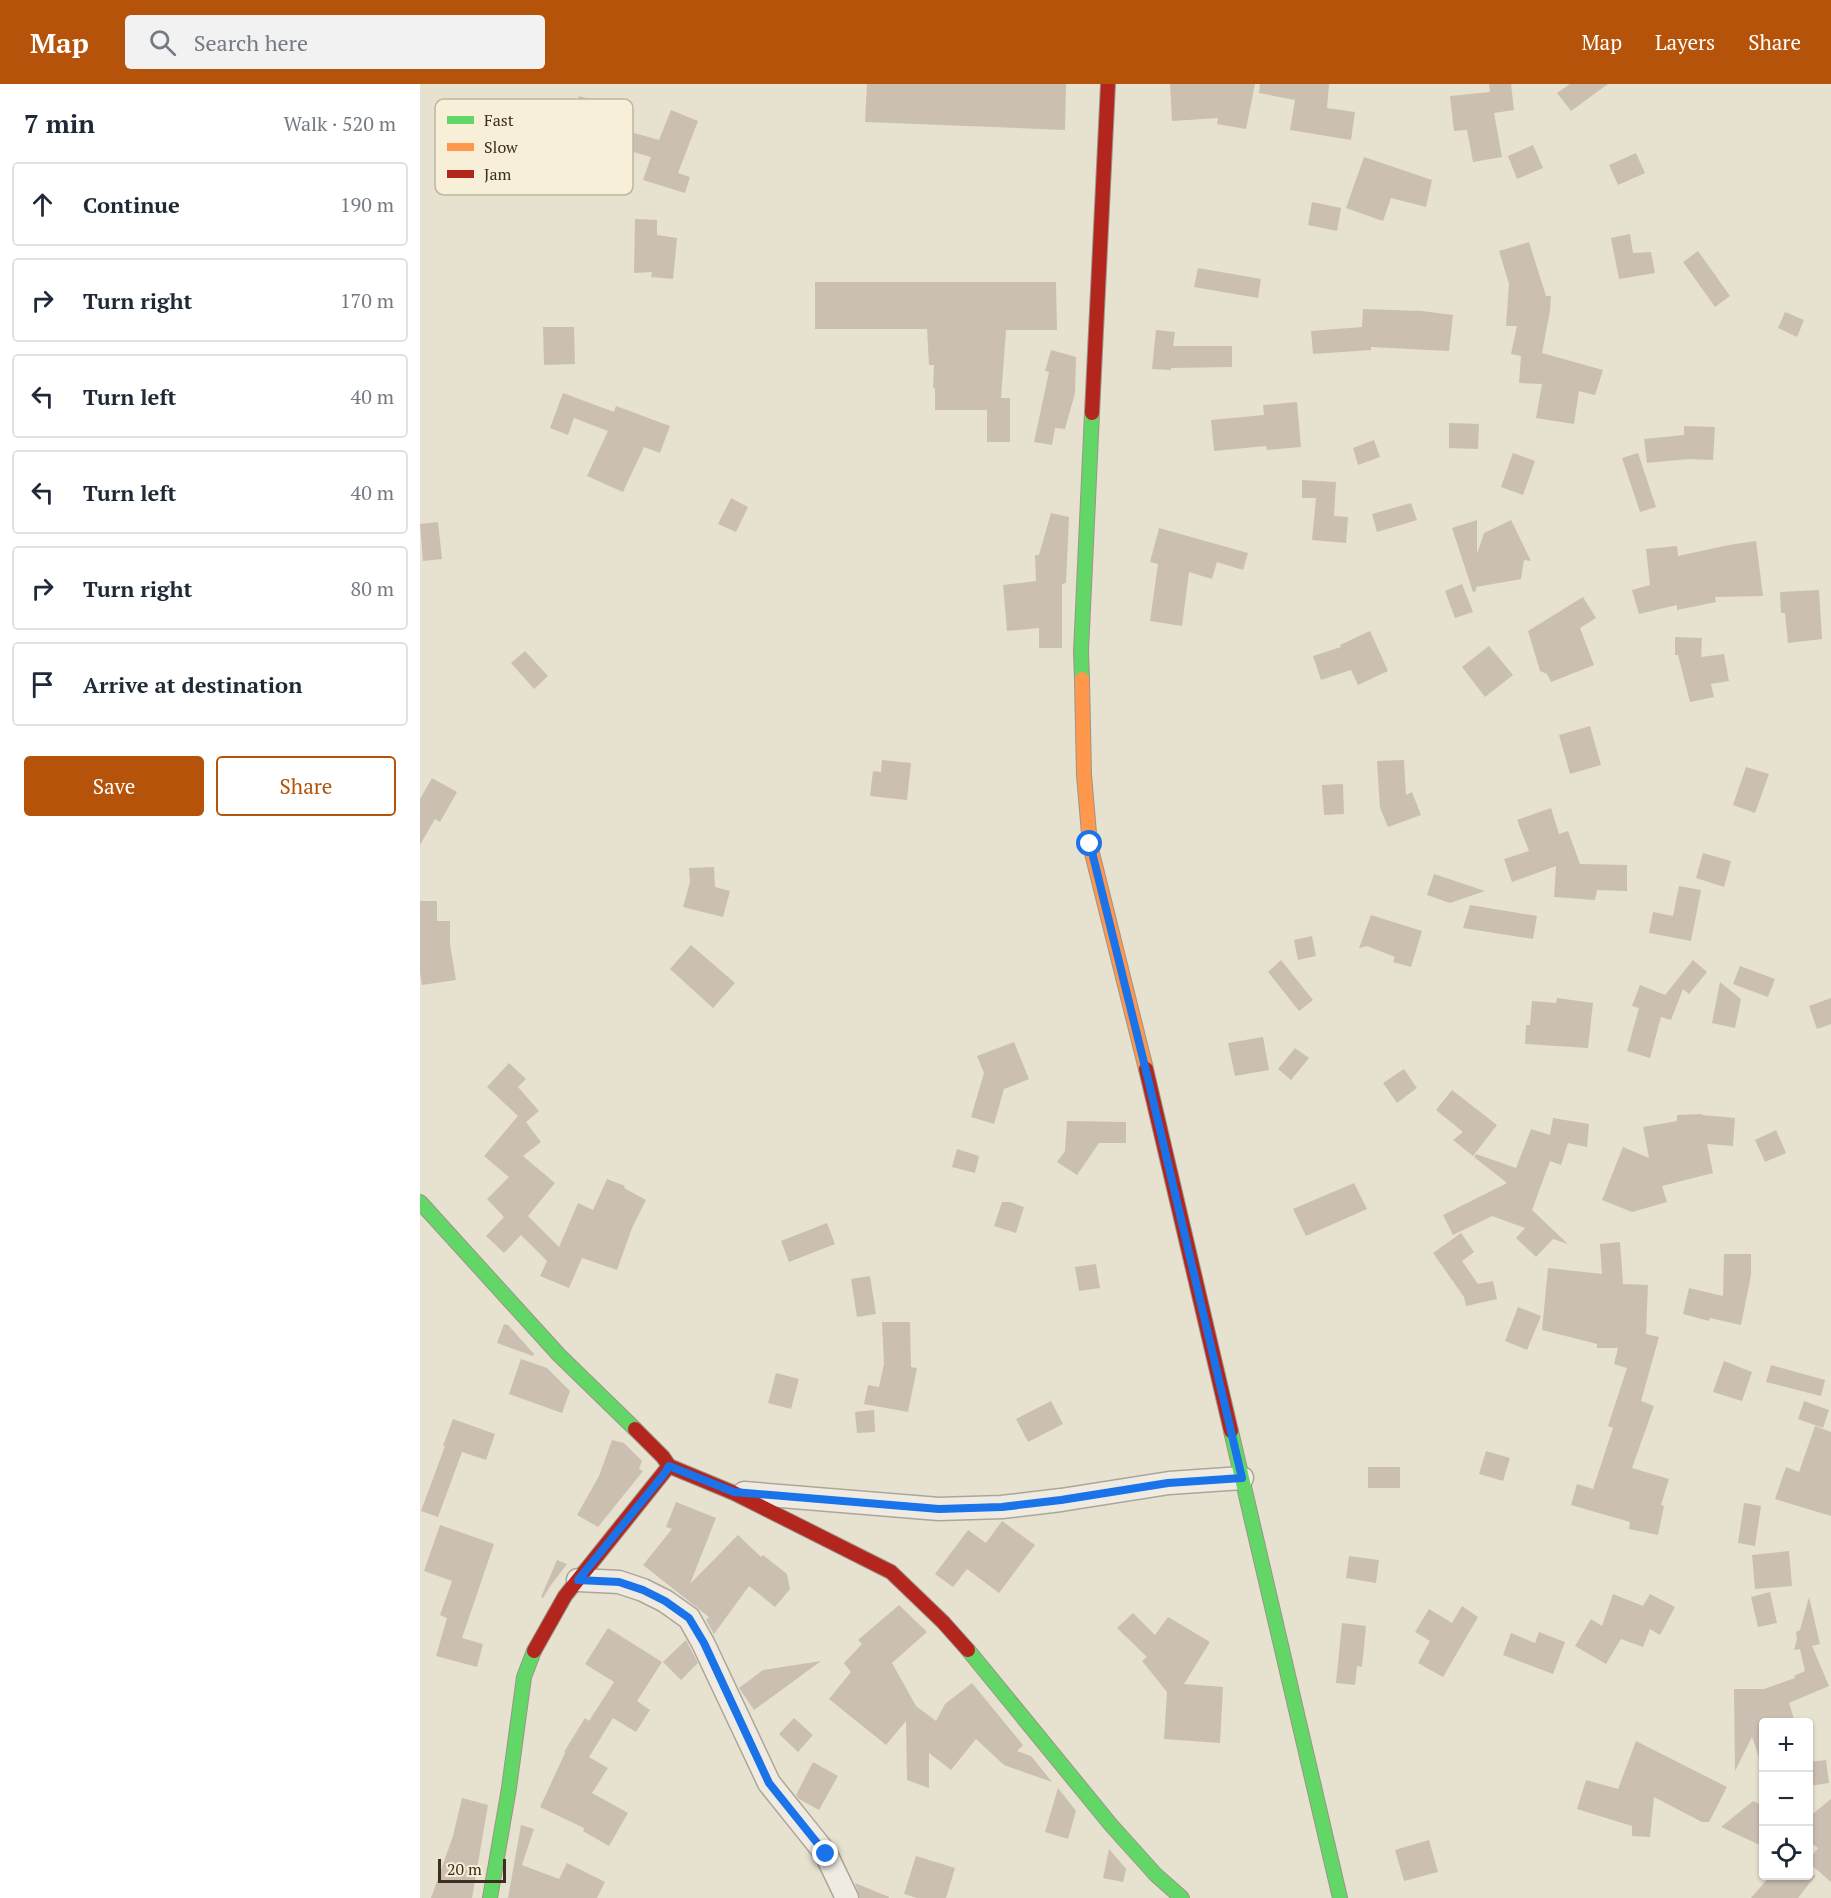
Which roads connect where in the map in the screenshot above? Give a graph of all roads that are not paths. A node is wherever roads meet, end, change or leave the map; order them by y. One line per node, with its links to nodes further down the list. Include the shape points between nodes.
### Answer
1 (1108, 84): 4 (main road, via 1082,652 1084,775 1090,844)
2 (420, 1202): 3 (main road, via 559,1355)
3 (669, 1466): 5 (main road); 6 (main road)
4 (1242, 1478): 5 (street, via 1168,1483 1002,1507 939,1509); 10 (main road)
5 (734, 1492): 9 (main road, via 891,1572 909,1588 987,1673 1111,1825)
6 (578, 1580): 7 (main road, via 537,1645 524,1677); 8 (street, via 619,1582 643,1590 689,1618 769,1783 826,1854)
7 (490, 1898)
8 (847, 1898)
9 (1182, 1898)
10 (1340, 1898)

